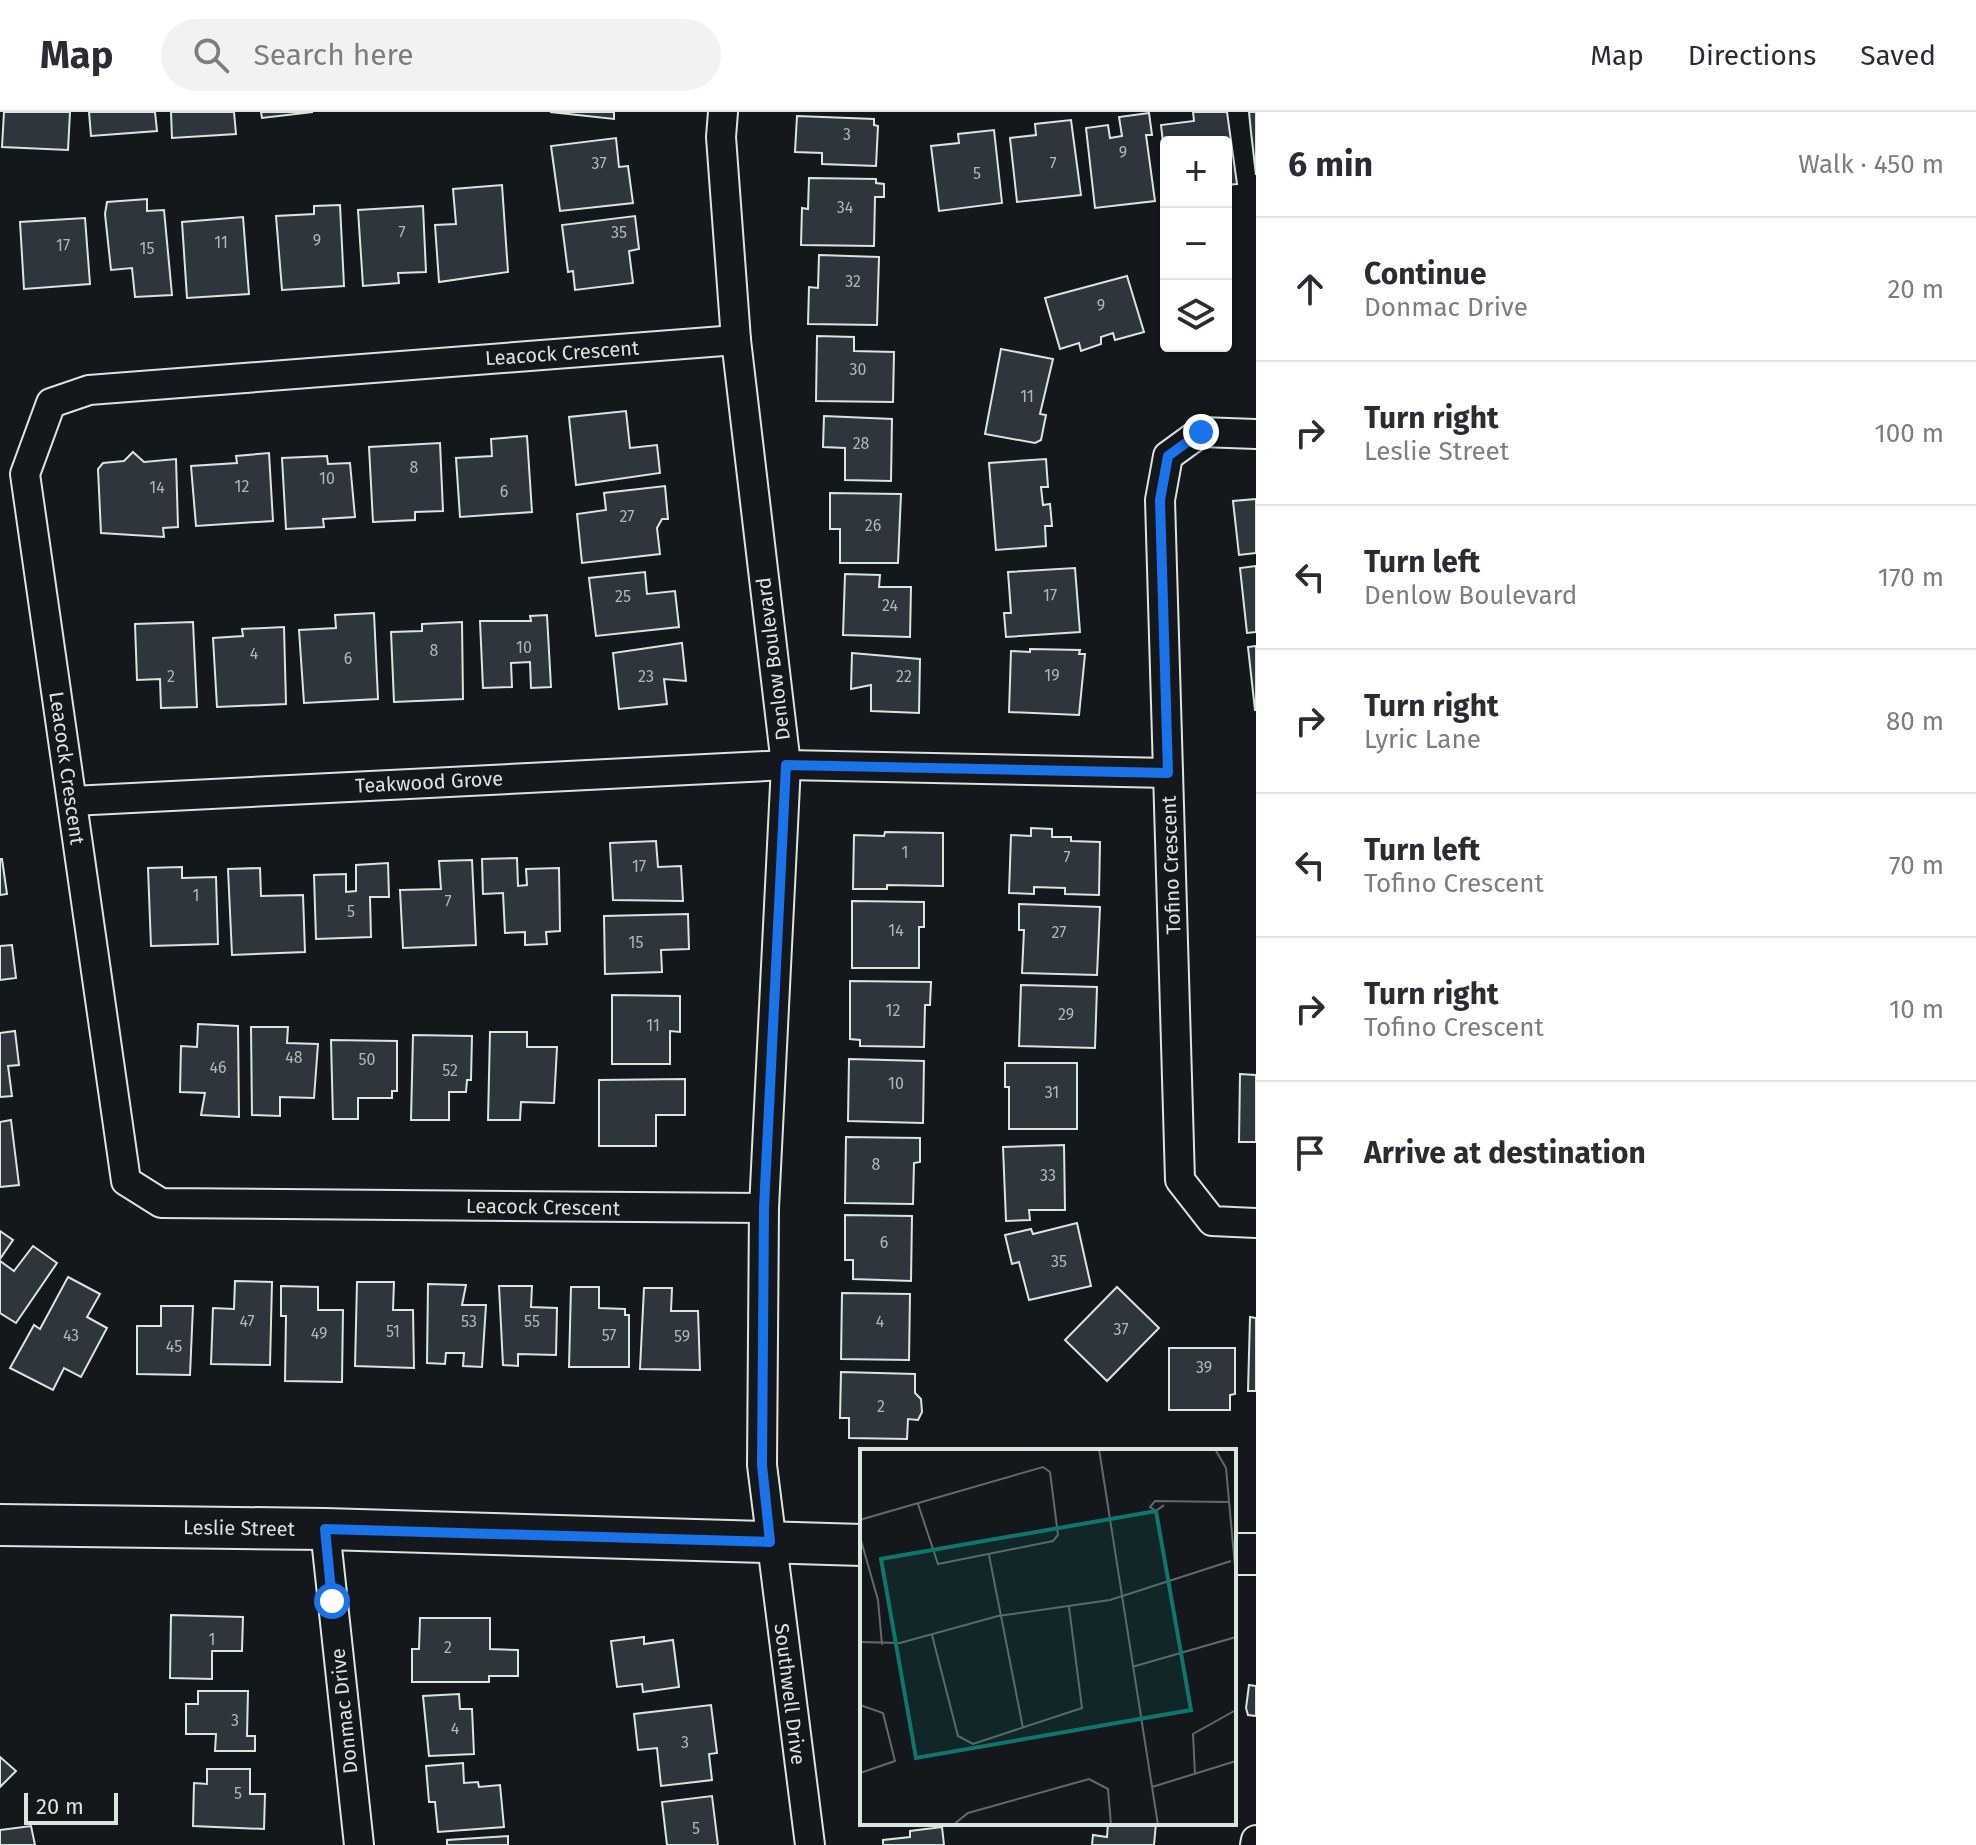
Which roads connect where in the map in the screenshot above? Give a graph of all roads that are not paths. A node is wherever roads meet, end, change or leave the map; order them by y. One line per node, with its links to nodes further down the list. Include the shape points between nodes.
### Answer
1 (723, 112): 2 (street, Denlow Boulevard)
2 (736, 340): 4 (street, Denlow Boulevard); 6 (street, Leacock Crescent, via 89,390 51,403 25,474)
3 (1256, 434): 5 (street, Tofino Crescent, via 1201,432 1168,456 1160,500)
4 (786, 765): 5 (street, Teakwood Grove); 6 (street, Teakwood Grove); 7 (street, Denlow Boulevard)
5 (1168, 773): 8 (street, Tofino Crescent, via 1180,1180 1212,1221)
6 (72, 801): 7 (street, Leacock Crescent, via 126,1181 161,1203)
7 (764, 1208): 11 (street, Denlow Boulevard, via 762,1465)
8 (1256, 1223)
9 (0, 1525): 10 (main road, Leslie Street)
10 (325, 1529): 11 (main road, Leslie Street); 13 (street, Donmac Drive)
11 (770, 1542): 12 (main road, Leslie Street); 14 (street, Southwell Drive)
12 (860, 1545)
13 (359, 1845)
14 (810, 1845)

